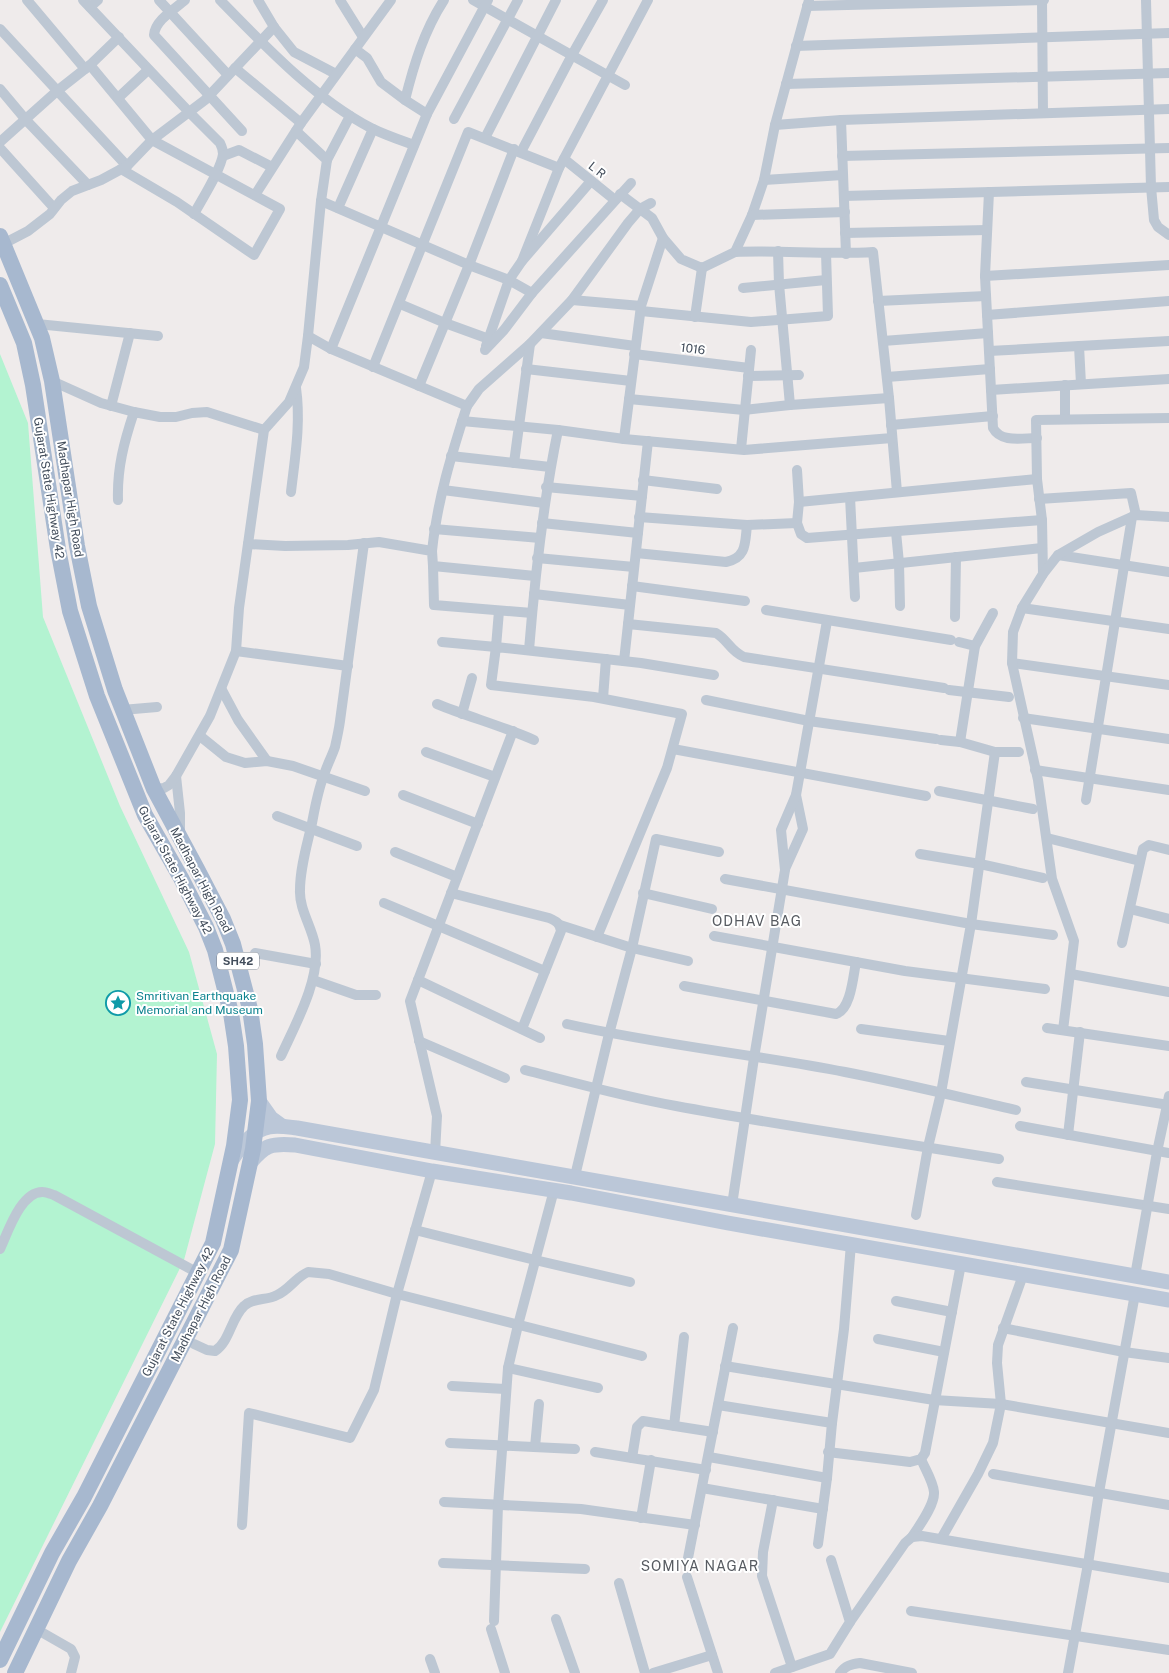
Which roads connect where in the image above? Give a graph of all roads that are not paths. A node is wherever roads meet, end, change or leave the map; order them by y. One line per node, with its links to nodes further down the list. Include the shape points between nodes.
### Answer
1 (27, 0): 33 (street)
2 (159, 0): 19 (street)
3 (185, 0): 19 (street)
4 (220, 0): 29 (street)
5 (258, 0): 21 (street)
6 (340, 0): 27 (street)
7 (391, 0): 27 (street)
8 (444, 0): 48 (street, via 432,19 415,60)
9 (474, 0): 17 (street)
10 (518, 0): 20 (street)
11 (556, 0): 25 (street)
12 (603, 0): 32 (street)
13 (648, 0): 39 (street)
14 (1043, 0): 18 (street); 28 (street)
15 (1146, 0): 24 (street)
16 (90, 2): 26 (street)
17 (486, 3): 20 (street); 53 (street)
18 (808, 3): 30 (street)
19 (171, 12): 35 (street); 46 (street, via 158,23 154,35)
20 (507, 19): 25 (street); 55 (street)
21 (274, 27): 29 (street); 37 (street, via 294,52)
22 (0, 29): 44 (street)
23 (1169, 33): 24 (street)
24 (1146, 34): 28 (street); 38 (street)
25 (538, 36): 32 (street); 62 (street)
26 (119, 37): 33 (street); 34 (street)
27 (364, 37): 31 (street)
28 (1043, 37): 30 (street); 40 (street)
29 (260, 41): 35 (street); 45 (street)
30 (796, 46): 41 (street)
31 (355, 49): 37 (street); 48 (street, via 367,58 381,82)
32 (572, 55): 39 (street); 68 (street)
33 (88, 67): 44 (street); 47 (street)
34 (148, 70): 47 (street); 51 (street)
35 (232, 71): 46 (street); 59 (street)
36 (1169, 73): 38 (street)
37 (336, 74): 45 (street)
38 (1148, 74): 40 (street); 50 (street)
39 (609, 76): 42 (street); 73 (street)
40 (1042, 77): 41 (street); 52 (street)
41 (786, 84): 58 (street)
42 (625, 85)
43 (0, 89): 56 (street)
44 (57, 91): 56 (street); 74 (street)
45 (321, 95): 54 (street); 59 (street)
46 (209, 96): 51 (street); 61 (street)
47 (118, 98): 63 (street)
48 (405, 100): 53 (street)
49 (1169, 109): 50 (street)
50 (1148, 110): 52 (street); 69 (street)
51 (189, 112): 63 (street); 70 (street, via 220,143)
52 (1043, 113): 57 (street)
53 (427, 114): 65 (street)
54 (350, 116): 60 (street); 72 (street)
55 (454, 119)
56 (26, 120): 64 (street); 81 (street)
57 (840, 120): 58 (street); 71 (street)
58 (775, 125): 78 (street)
59 (298, 127): 72 (street); 75 (street)
60 (373, 129): 65 (street); 91 (street)
61 (242, 131)
62 (485, 138): 68 (street, L R); 102 (street, via 468,132)
63 (152, 140): 74 (street); 76 (street)
64 (0, 142)
65 (414, 146): 96 (street)
66 (0, 148): 90 (street)
67 (1169, 148): 69 (street)
68 (518, 150): 73 (street, L R); 109 (street)
69 (1150, 150): 71 (street); 83 (street)
70 (223, 156): 75 (street, via 239,150); 76 (street)
71 (842, 156): 77 (street)
72 (327, 160): 88 (street)
73 (562, 163): 79 (street, L R); 107 (street)
74 (124, 167): 81 (street); 94 (street)
75 (272, 167): 85 (street)
76 (215, 174): 85 (street); 94 (street)
77 (843, 176): 78 (street); 86 (street)
78 (764, 180): 95 (street)
79 (591, 181): 87 (street, L R); 107 (street)
80 (631, 183): 87 (street)
81 (88, 185): 90 (street, via 72,191)
82 (1169, 186): 83 (street)
83 (1151, 187): 84 (street); 99 (street, via 1154,220)
84 (989, 192): 86 (street); 97 (street)
85 (255, 195): 94 (street, via 280,209 254,255)
86 (844, 196): 93 (street)
87 (618, 197): 92 (street, L R); 118 (street)
88 (321, 201): 91 (street); 134 (street)
89 (651, 203): 92 (street)
90 (54, 208): 101 (street, via 28,231)
91 (338, 208): 96 (street)
92 (640, 209): 100 (street, L R, via 652,218); 120 (street)
93 (844, 212): 95 (street); 98 (street)
94 (194, 214)
95 (752, 215): 103 (street)
96 (381, 227): 102 (street); 140 (street)
97 (987, 230): 98 (street); 112 (street)
98 (845, 233): 106 (street)
99 (1169, 235)
100 (663, 238): 110 (street, L R, via 681,258); 124 (street)
101 (2, 240): 129 (main road, Madhapar High Road / SH42)
102 (424, 245): 109 (street); 123 (street)
103 (735, 252): 104 (street); 110 (street)
104 (778, 252): 105 (street); 115 (street)
105 (826, 253): 106 (street); 114 (street)
106 (846, 254): 121 (street, via 873,252)
107 (522, 261): 113 (street)
108 (1169, 263): 111 (street); 112 (street)
109 (469, 265): 113 (street); 128 (street)
110 (702, 268): 126 (street)
111 (1169, 269)
112 (985, 276): 119 (street)
113 (509, 280): 118 (street); 135 (street)
114 (826, 280): 115 (street); 127 (street, via 828,316)
115 (779, 284): 117 (street); 127 (street)
116 (0, 285): 369 (main road, Gujarat State Highway 42 / SH42, via 24,343 70,610 97,696 145,815 206,927 224,981 236,1046 240,1100)
117 (743, 288)
118 (532, 293): 135 (street, via 485,350)
119 (986, 296): 121 (street); 125 (street)
120 (572, 300): 124 (street); 131 (street)
121 (878, 301): 136 (street)
122 (1169, 301): 125 (street)
123 (400, 304): 128 (street); 144 (street)
124 (641, 308): 126 (street); 141 (street)
125 (987, 315): 132 (street)
126 (695, 317): 127 (street, via 751,322)
127 (782, 320): 148 (street)
128 (445, 323): 135 (street); 155 (street)
129 (37, 324): 130 (street); 151 (main road, Madhapar High Road / SH42)
130 (130, 333): 133 (street); 161 (street)
131 (541, 333): 138 (street); 141 (street, 1016)
132 (988, 333): 136 (street); 143 (street)
133 (158, 336)
134 (308, 336): 140 (street); 156 (street, via 304,368)
135 (489, 339)
136 (883, 341): 149 (street)
137 (1169, 341): 139 (street)
138 (530, 344): 145 (street); 162 (street)
139 (1078, 346): 143 (street); 153 (street)
140 (331, 349): 144 (street)
141 (635, 350): 147 (street, 1016); 152 (street)
142 (751, 350): 147 (street)
143 (989, 351): 146 (street)
144 (373, 367): 155 (street)
145 (526, 369): 152 (street); 170 (street)
146 (990, 369): 149 (street); 157 (street)
147 (749, 372): 148 (street, 1016); 163 (street)
148 (794, 375): 160 (street)
149 (887, 377): 158 (street)
150 (1169, 379): 153 (street)
151 (52, 381): 161 (street); 260 (main road, Madhapar High Road / SH42, via 89,606)
152 (631, 381): 159 (street)
153 (1081, 384): 154 (street)
154 (1065, 385): 157 (street); 167 (street)
155 (419, 386): 162 (street)
156 (296, 388): 171 (street, via 289,402); 187 (street, via 299,406)
157 (992, 390): 165 (street)
158 (889, 398): 160 (street); 169 (street)
159 (629, 399): 163 (street); 175 (street)
160 (790, 405): 163 (street)
161 (111, 406): 164 (street)
162 (466, 406): 168 (street)
163 (744, 410): 177 (street)
164 (134, 412): 171 (street, via 176,418 207,412); 192 (street, via 122,450)
165 (993, 416): 169 (street); 174 (street, via 993,428 1004,438)
166 (1169, 418): 167 (street)
167 (1065, 419): 174 (street, via 1036,420)
168 (462, 421): 170 (street); 178 (street)
169 (891, 425): 173 (street)
170 (519, 426): 172 (street); 179 (street)
171 (264, 430): 208 (street)
172 (558, 430): 175 (street); 180 (street)
173 (892, 438): 177 (street); 188 (street)
174 (1037, 438): 182 (street)
175 (624, 439): 176 (street)
176 (648, 441): 177 (street); 183 (street)
177 (741, 449)
178 (451, 456): 179 (street); 186 (street)
179 (514, 463): 180 (street)
180 (550, 467): 184 (street)
181 (797, 470): 193 (street)
182 (1037, 479): 188 (street); 191 (street)
183 (643, 480): 185 (street); 189 (street)
184 (546, 487): 189 (street); 194 (street)
185 (716, 488)
186 (443, 490): 194 (street); 202 (street)
187 (291, 492)
188 (896, 492): 190 (street)
189 (642, 496): 196 (street)
190 (850, 497): 193 (street); 205 (street)
191 (1039, 499): 195 (street, via 1131,493); 198 (street)
192 (118, 500)
193 (799, 502): 200 (street)
194 (544, 503): 199 (street)
195 (1134, 516): 197 (street); 212 (street); 217 (street)
196 (639, 517): 201 (street); 204 (street)
197 (1169, 517)
198 (1042, 520): 203 (street); 209 (street)
199 (542, 523): 204 (street); 206 (street)
200 (798, 523): 201 (street); 205 (street, via 801,534 807,538)
201 (747, 525): 211 (street, via 745,545 735,560 726,562)
202 (434, 529): 206 (street); 210 (street)
203 (896, 532): 205 (street); 215 (street)
204 (638, 533): 211 (street)
205 (853, 535): 219 (street)
206 (540, 538): 214 (street)
207 (364, 543): 208 (street); 210 (street, via 379,542); 247 (street)
208 (248, 544): 243 (street)
209 (1042, 548): 213 (street); 221 (street)
210 (432, 551): 216 (street)
211 (636, 553): 218 (street)
212 (1058, 555): 217 (street); 221 (street)
213 (956, 557): 215 (street); 234 (street)
214 (537, 558): 218 (street); 222 (street)
215 (899, 563): 219 (street); 228 (street)
216 (433, 566): 222 (street); 231 (street, via 434,605)
217 (1124, 566): 220 (street); 236 (street)
218 (634, 567): 223 (street)
219 (854, 568): 225 (street)
220 (1169, 572)
221 (1043, 574): 229 (street)
222 (535, 576): 224 (street)
223 (632, 586): 226 (street); 227 (street)
224 (534, 594): 227 (street); 233 (street)
225 (855, 597)
226 (745, 601)
227 (630, 605): 237 (street)
228 (900, 606)
229 (1022, 608): 236 (street); 246 (street, via 1013,632)
230 (766, 610): 235 (street)
231 (500, 611): 233 (street); 241 (street)
232 (993, 613): 240 (street)
233 (532, 614): 242 (street)
234 (955, 617)
235 (827, 621): 240 (street); 248 (street)
236 (1115, 621): 238 (street); 250 (street)
237 (628, 624): 245 (street); 248 (street, via 716,633 725,638 736,654 744,657)
238 (1169, 629)
239 (442, 642): 241 (street)
240 (976, 646): 254 (street)
241 (496, 647): 242 (street); 256 (street, via 491,684)
242 (529, 650): 244 (street)
243 (236, 651): 247 (street); 253 (street)
244 (606, 659): 245 (street); 256 (street)
245 (624, 661): 249 (street)
246 (1012, 663): 250 (street); 262 (street)
247 (348, 666): 278 (street, via 335,746)
248 (818, 669): 254 (street); 263 (street)
249 (714, 675)
250 (1107, 676): 252 (street); 264 (street)
251 (472, 678): 261 (street)
252 (1169, 685)
253 (222, 690): 266 (street); 274 (street, via 238,720)
254 (968, 693): 255 (street); 269 (street)
255 (1009, 697)
256 (603, 698): 270 (street, via 682,714)
257 (706, 700): 263 (street)
258 (437, 704): 261 (street)
259 (158, 707): 260 (street)
260 (122, 710): 281 (main road, Madhapar High Road / SH42)
261 (462, 714): 265 (street)
262 (1023, 718): 264 (street); 275 (street)
263 (809, 721): 269 (street); 276 (street)
264 (1097, 729): 268 (street); 280 (street)
265 (513, 731): 267 (street); 279 (street)
266 (200, 736): 274 (street, via 226,757 245,763); 277 (street)
267 (534, 740)
268 (1169, 740)
269 (960, 742): 272 (street)
270 (672, 750): 276 (street); 319 (street, via 668,768)
271 (426, 752): 279 (street)
272 (995, 752): 273 (street); 288 (street)
273 (1019, 752)
274 (268, 761): 278 (street)
275 (1035, 770): 280 (street); 294 (street)
276 (800, 773): 286 (street); 287 (street)
277 (176, 776): 281 (street, via 164,788); 295 (street)
278 (323, 776): 283 (street); 293 (street)
279 (496, 777): 292 (street)
280 (1090, 778): 282 (street); 289 (street)
281 (154, 789): 295 (main road, Madhapar High Road / SH42)
282 (1169, 790)
283 (365, 791)
284 (939, 791): 288 (street)
285 (403, 795): 292 (street)
286 (796, 795): 303 (street, via 781,830); 303 (street, via 803,828)
287 (926, 796)
288 (988, 800): 290 (street); 302 (street)
289 (1086, 800)
290 (1033, 809)
291 (277, 816): 293 (street)
292 (478, 824): 304 (street)
293 (310, 830): 296 (street); 326 (street, via 300,892 314,938)
294 (1047, 838): 301 (street); 328 (street, via 1052,879 1074,941)
295 (181, 840): 356 (main road, Madhapar High Road / SH42, via 233,944 250,1009)
296 (357, 846)
297 (1169, 850): 301 (street, via 1145,846)
298 (395, 852): 304 (street)
299 (719, 852): 309 (street, via 656,839)
300 (920, 854): 302 (street)
301 (1140, 862): 312 (street)
302 (980, 864): 305 (street); 314 (street)
303 (785, 870): 307 (street)
304 (457, 877): 308 (street)
305 (1043, 878)
306 (725, 879): 307 (street)
307 (782, 889): 314 (street); 321 (street)
308 (451, 893): 315 (street); 316 (street, via 549,918)
309 (643, 893): 311 (street); 322 (street)
310 (384, 903): 315 (street)
311 (712, 909)
312 (1130, 909): 313 (street); 320 (street)
313 (1169, 919)
314 (971, 924): 317 (street); 329 (street)
315 (438, 926): 327 (street); 331 (street)
316 (560, 926): 319 (street); 327 (street, via 561,931)
317 (1052, 934)
318 (714, 936): 321 (street)
319 (597, 937): 322 (street)
320 (1122, 943)
321 (772, 947): 325 (street); 336 (street)
322 (632, 948): 324 (street); 343 (street)
323 (255, 953): 326 (street)
324 (688, 961)
325 (856, 962): 329 (street); 336 (street, via 849,998 842,1012 836,1014)
326 (316, 964): 330 (street)
327 (545, 971): 339 (street)
328 (1070, 974): 334 (street); 341 (street)
329 (962, 979): 333 (street); 346 (street)
330 (313, 980): 335 (street, via 356,995); 348 (street)
331 (418, 980): 339 (street); 345 (street, via 410,1001)
332 (684, 986): 336 (street)
333 (1045, 989)
334 (1169, 992)
335 (376, 995)
336 (764, 1000): 349 (street)
337 (568, 1024): 343 (street)
338 (1047, 1028): 341 (street)
339 (522, 1029): 344 (street)
340 (861, 1029): 346 (street)
341 (1063, 1030): 342 (street)
342 (1080, 1032): 347 (street); 354 (street)
343 (609, 1034): 349 (street); 353 (street)
344 (540, 1038)
345 (419, 1041): 351 (street); 366 (street, via 437,1116)
346 (949, 1041): 355 (street)
347 (1169, 1046)
348 (281, 1056)
349 (754, 1058): 355 (street, via 844,1072); 359 (street)
350 (525, 1070): 353 (street)
351 (505, 1078)
352 (1026, 1082): 354 (street)
353 (596, 1089): 359 (street); 372 (street)
354 (1074, 1090): 357 (street); 363 (street)
355 (941, 1093): 358 (street); 364 (street)
356 (259, 1101): 360 (main road, via 271,1118); 362 (main road, Madhapar High Road / SH42)
357 (1169, 1102): 365 (street)
358 (1016, 1110)
359 (745, 1118): 364 (street); 375 (street)
360 (282, 1126): 362 (main road, via 269,1127); 366 (main road)
361 (1020, 1126): 363 (street)
362 (255, 1134): 369 (main road); 370 (main road, Madhapar High Road / SH42)
363 (1068, 1135): 365 (street)
364 (928, 1147): 368 (street); 378 (street)
365 (1157, 1152): 367 (street); 376 (street)
366 (435, 1153): 372 (main road)
367 (1169, 1153)
368 (999, 1159)
369 (231, 1161): 384 (main road, Gujarat State Highway 42 / SH42, via 213,1243)
370 (250, 1163): 371 (main road, via 262,1150 273,1144 282,1144); 464 (main road, Madhapar High Road / SH42, via 231,1250)
371 (432, 1171): 374 (main road); 379 (street)
372 (575, 1176): 375 (main road)
373 (996, 1182): 376 (street)
374 (554, 1190): 380 (main road); 382 (street)
375 (732, 1205): 386 (main road)
376 (1148, 1205): 377 (street); 386 (street)
377 (1169, 1209)
378 (916, 1215)
379 (415, 1230): 382 (street); 389 (street)
380 (851, 1244): 383 (main road); 406 (street)
381 (0, 1249): 384 (street, via 21,1205 30,1195 42,1192 54,1195)
382 (535, 1260): 387 (street); 394 (street)
383 (961, 1264): 385 (main road); 393 (street)
384 (198, 1273): 462 (main road, Gujarat State Highway 42 / SH42)
385 (1023, 1275): 390 (main road); 396 (street)
386 (1135, 1276): 388 (main road)
387 (630, 1282)
388 (1169, 1282)
389 (397, 1294): 394 (street); 399 (street, via 329,1274 308,1272 277,1296 246,1304 222,1345 215,1351); 440 (street, via 374,1390 350,1438 249,1413)
390 (1135, 1294): 391 (main road); 401 (street)
391 (1169, 1300)
392 (896, 1301): 393 (street)
393 (952, 1312): 400 (street)
394 (518, 1325): 402 (street); 405 (street)
395 (733, 1328): 404 (street)
396 (1003, 1328): 401 (street); 412 (street, via 997,1363)
397 (684, 1337): 416 (street)
398 (878, 1339): 400 (street)
399 (194, 1344)
400 (944, 1352): 410 (street)
401 (1124, 1352): 403 (street); 415 (street)
402 (642, 1356)
403 (1169, 1358)
404 (725, 1366): 406 (street); 413 (street)
405 (508, 1368): 408 (street); 409 (street)
406 (837, 1385): 410 (street); 414 (street)
407 (452, 1386): 409 (street)
408 (598, 1388)
409 (506, 1389): 420 (street)
410 (934, 1400): 412 (street); 427 (street, via 928,1446)
411 (539, 1404): 421 (street)
412 (1001, 1404): 415 (street); 443 (street, via 993,1443)
413 (718, 1405): 414 (street); 417 (street)
414 (832, 1424): 424 (street)
415 (1111, 1424): 418 (street); 433 (street)
416 (674, 1426): 417 (street); 426 (street, via 640,1422)
417 (713, 1432): 425 (street)
418 (1169, 1433)
419 (450, 1443): 420 (street)
420 (501, 1445): 421 (street); 436 (street)
421 (535, 1447): 422 (street)
422 (575, 1449)
423 (595, 1452): 426 (street)
424 (828, 1452): 427 (street, via 910,1462); 431 (street)
425 (709, 1457): 429 (street); 431 (street)
426 (632, 1458): 428 (street)
427 (921, 1459): 442 (street, via 934,1491 929,1508)
428 (651, 1460): 429 (street); 439 (street)
429 (706, 1470): 432 (street)
430 (993, 1474): 433 (street)
431 (827, 1478): 438 (street)
432 (702, 1488): 434 (street); 441 (street)
433 (1099, 1492): 437 (street); 448 (street)
434 (772, 1500): 438 (street); 463 (street, via 762,1576)
435 (444, 1502): 436 (street)
436 (498, 1505): 439 (street, via 580,1509); 449 (street)
437 (1169, 1505)
438 (823, 1509): 444 (street)
439 (641, 1518): 441 (street)
440 (242, 1525)
441 (695, 1525): 445 (street)
442 (912, 1537): 443 (street); 456 (street)
443 (941, 1539): 448 (street)
444 (818, 1544)
445 (688, 1558)
446 (831, 1560): 456 (street)
447 (443, 1563): 449 (street)
448 (1088, 1564): 452 (street); 458 (street)
449 (495, 1565): 450 (street); 467 (street, via 493,1626)
450 (585, 1569)
451 (687, 1577): 460 (street)
452 (1169, 1578)
453 (619, 1583): 469 (street)
454 (911, 1611): 458 (street)
455 (556, 1619): 468 (street)
456 (850, 1622): 463 (street, via 830,1654)
457 (44, 1633): 465 (street, via 70,1649 75,1657)
458 (1074, 1635): 459 (street); 475 (street)
459 (1169, 1650)
460 (712, 1656): 470 (street); 471 (street)
461 (430, 1659): 466 (street)
462 (0, 1660)
463 (792, 1668): 472 (street)
464 (15, 1673)
465 (71, 1673)
466 (434, 1673)
467 (505, 1673)
468 (575, 1673)
469 (645, 1673)
470 (653, 1673)
471 (718, 1673)
472 (776, 1673)
473 (840, 1673): 474 (street, via 846,1666 860,1663)
474 (912, 1673)
475 (1068, 1673)

